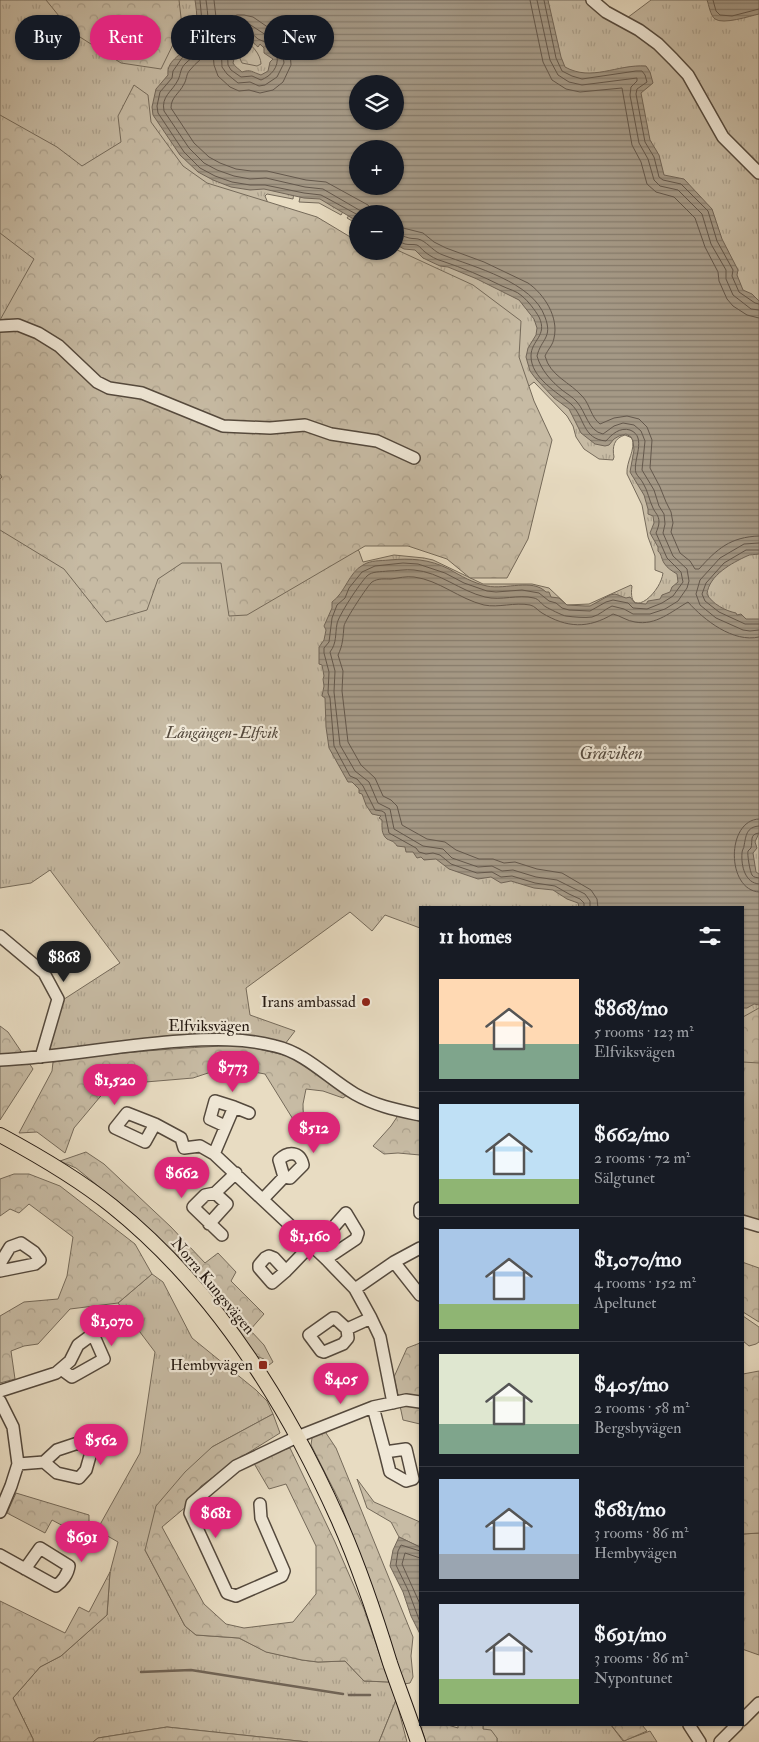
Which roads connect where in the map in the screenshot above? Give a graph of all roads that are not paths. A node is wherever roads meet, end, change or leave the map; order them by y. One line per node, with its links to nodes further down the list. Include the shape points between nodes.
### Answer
1 (592, 0): 2 (street, via 658,44 688,74 723,137)
2 (759, 173)
3 (0, 326): 4 (street, via 18,325 38,333 59,346 97,382 110,388 142,393 223,426 270,428 305,425 331,434 377,441)
4 (414, 458)
5 (0, 936): 6 (street, via 44,973 58,999)
6 (41, 1058): 7 (street, Elfviksvägen); 10 (street, Elfviksvägen, via 155,1043 244,1040 293,1052 366,1100 385,1108)
7 (0, 1060)
8 (234, 1107): 9 (street); 12 (street); 12 (street, via 215,1101 210,1119)
9 (249, 1113)
10 (419, 1114)
11 (154, 1124): 14 (street, via 182,1138 184,1148 200,1146)
12 (225, 1126): 14 (street)
13 (0, 1135): 37 (main road, Norra Kungsvägen, via 89,1189 170,1259 230,1332)
14 (214, 1154): 15 (street)
15 (236, 1173): 17 (street); 18 (street)
16 (284, 1177): 18 (street)
17 (215, 1193): 20 (street, via 227,1204); 20 (street, via 205,1195 193,1206)
18 (263, 1199): 23 (street)
19 (744, 1222): 21 (street)
20 (209, 1224): 22 (street)
21 (759, 1226)
22 (222, 1235)
23 (311, 1245): 26 (street); 27 (street, via 330,1256)
24 (419, 1249): 25 (street)
25 (394, 1262): 27 (street); 28 (street)
26 (286, 1271)
27 (355, 1289): 29 (street)
28 (419, 1293)
29 (371, 1318): 30 (street); 35 (street, via 382,1344)
30 (347, 1329)
31 (60, 1369): 32 (street)
32 (0, 1391)
33 (0, 1401): 40 (street, via 13,1427)
34 (419, 1402): 35 (street)
35 (394, 1403): 36 (street)
36 (373, 1407): 37 (street); 38 (street)
37 (297, 1436): 42 (street, via 236,1466 192,1503 190,1513 227,1594 236,1596 282,1576 284,1571 261,1518); 50 (main road, Norra Kungsvägen, via 350,1546)
38 (385, 1452)
39 (44, 1462): 40 (street)
40 (18, 1464): 41 (street)
41 (6, 1484): 43 (street)
42 (260, 1504)
43 (0, 1512)
44 (0, 1555): 45 (street)
45 (25, 1569)
46 (759, 1703): 47 (street)
47 (744, 1718)
48 (690, 1726): 51 (street)
49 (736, 1726): 52 (street)
50 (418, 1742)
51 (700, 1742)
52 (720, 1742)

